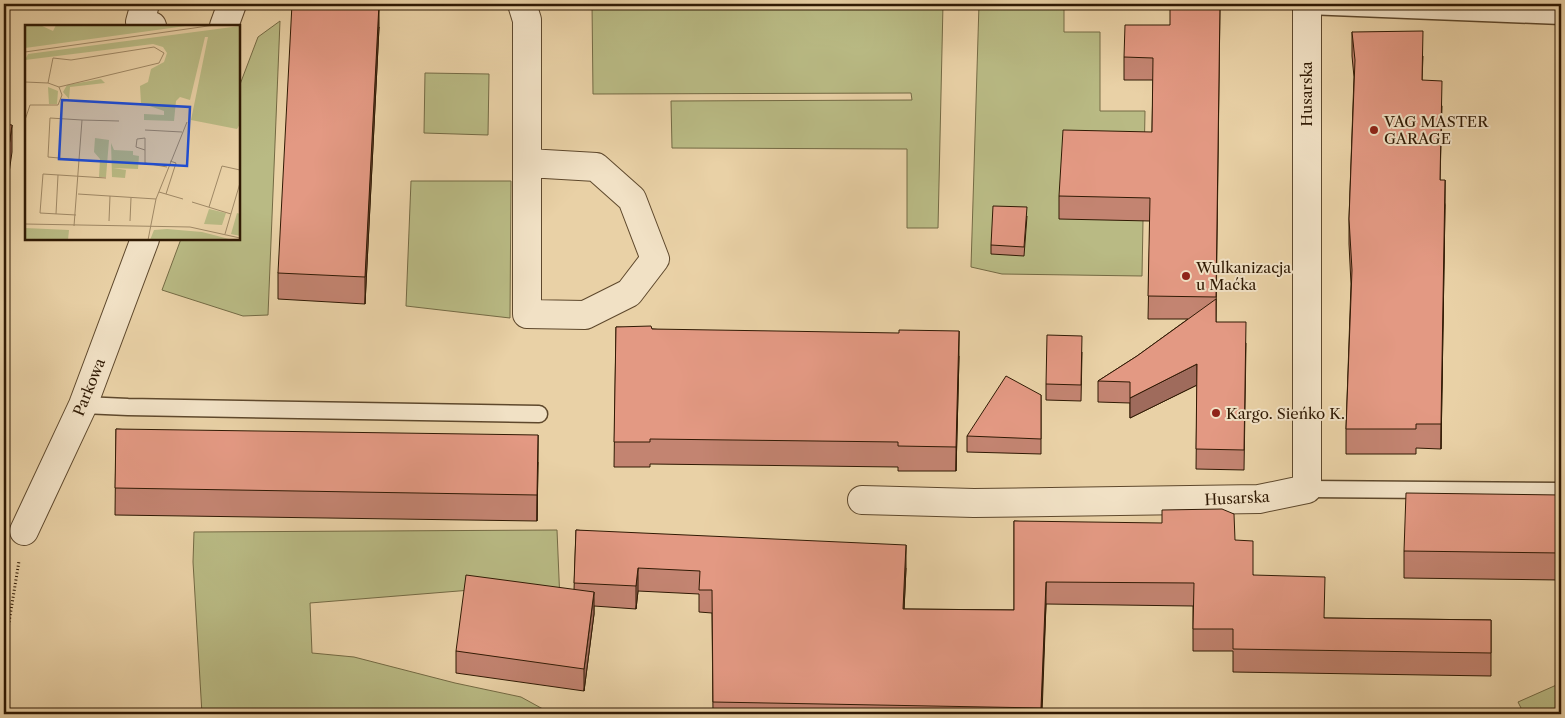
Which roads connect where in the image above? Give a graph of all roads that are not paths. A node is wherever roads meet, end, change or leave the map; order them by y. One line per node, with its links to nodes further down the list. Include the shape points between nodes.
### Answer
1 (145, 4): 6 (street, via 140,22)
2 (232, 4): 7 (street)
3 (522, 4): 8 (street, via 527,20)
4 (1307, 5): 5 (lane); 12 (street, Husarska)
5 (1561, 16)
6 (149, 25)
7 (224, 25)
8 (528, 163): 8 (street, via 526,314 585,315 629,293 655,258 632,200 596,168)
9 (145, 240): 10 (street, Parkowa)
10 (83, 405): 11 (lane); 15 (street, Parkowa)
11 (539, 414)
12 (1307, 489): 13 (lane); 14 (street, Husarska, via 1259,500 984,503)
13 (1561, 491)
14 (862, 500)
15 (24, 531)

